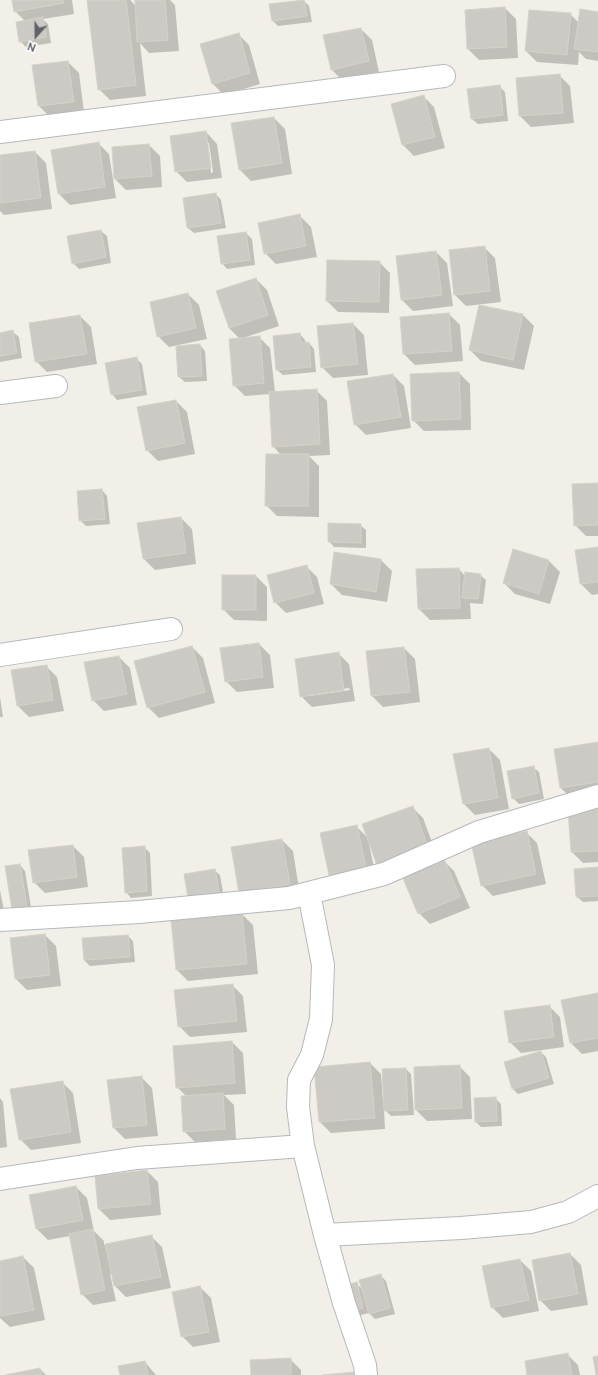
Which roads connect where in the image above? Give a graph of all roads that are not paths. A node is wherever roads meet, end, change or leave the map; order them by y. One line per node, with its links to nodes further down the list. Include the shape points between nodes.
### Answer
1 (444, 76): 2 (street)
2 (0, 132)
3 (56, 386): 4 (street)
4 (0, 393)
5 (171, 629): 6 (street)
6 (0, 655)
7 (598, 796): 8 (street, via 479,832 384,874)
8 (309, 893): 9 (street, via 289,898 139,912); 10 (street, via 323,965 321,1019 312,1056 298,1080 298,1107)
9 (0, 920)
10 (304, 1146): 11 (street, via 137,1158); 13 (street)
11 (0, 1179)
12 (598, 1196): 13 (street, via 568,1212 531,1222)
13 (325, 1235): 14 (street)
14 (366, 1375)

